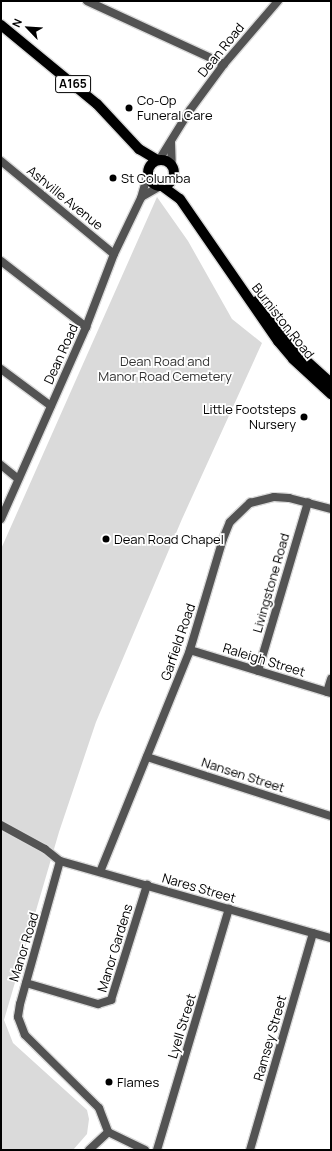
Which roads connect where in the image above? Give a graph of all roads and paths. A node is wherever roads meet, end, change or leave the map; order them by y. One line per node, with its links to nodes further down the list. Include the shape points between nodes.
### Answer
1 (87, 1): 4 (street)
2 (278, 1): 4 (street, Dean Road)
3 (1, 25): 6 (main road, A165, via 97,104)
4 (224, 64): 5 (street, Dean Road)
5 (172, 137): 7 (street, Dean Road); 9 (street)
6 (139, 149): 7 (main road, A165); 10 (main road, A165)
7 (158, 160): 9 (main road, via 166,161); 10 (main road)
8 (1, 161): 14 (street, Ashville Avenue)
9 (173, 169): 11 (main road, via 172,180); 13 (main road, Burniston Road)
10 (148, 172): 11 (main road, via 151,182); 12 (street, Dean Road)
11 (161, 186): 12 (street, via 149,190); 13 (main road, Burniston Road)
12 (141, 198): 14 (street, Dean Road)
13 (180, 199): 15 (main road, Burniston Road)
14 (114, 254): 17 (street, Dean Road)
15 (222, 258): 19 (main road, Burniston Road, via 300,355); 20 (main road, Burniston Road, via 278,341 298,364)
16 (1, 261): 17 (street)
17 (86, 328): 21 (street, Dean Road)
18 (1, 369): 21 (street)
19 (331, 383)
20 (331, 394)
21 (51, 406): 23 (street, Dean Road)
22 (1, 465): 23 (street)
23 (18, 479): 26 (street, Dean Road)
24 (308, 502): 25 (street, Garfield Road); 27 (street, Garfield Road, via 281,496 266,498 250,503 236,515 224,534); 28 (street, Livingstone Road)
25 (331, 509)
26 (1, 519)
27 (190, 650): 28 (street, Raleigh Street); 31 (street, Garfield Road)
28 (258, 671): 30 (street, Raleigh Street)
29 (331, 679): 30 (street)
30 (329, 693)
31 (147, 757): 32 (street, Nansen Street); 35 (street, Garfield Road)
32 (331, 816)
33 (1, 825): 34 (street, via 45,849)
34 (60, 861): 35 (street, Nares Street); 40 (street, Manor Road)
35 (100, 872): 36 (street, Nares Street)
36 (147, 885): 37 (street, Nares Street); 40 (street, Manor Gardens, via 112,1000 98,1004)
37 (230, 910): 38 (street, Nares Street); 44 (street, Lyell Street)
38 (313, 933): 39 (street, Nares Street); 45 (street, Ramsey Street)
39 (331, 938)
40 (26, 983): 41 (street, Manor Road, via 18,1017 25,1035 99,1108)
41 (108, 1132): 42 (street); 43 (street)
42 (89, 1150)
43 (144, 1150)
44 (157, 1150)
45 (250, 1150)

